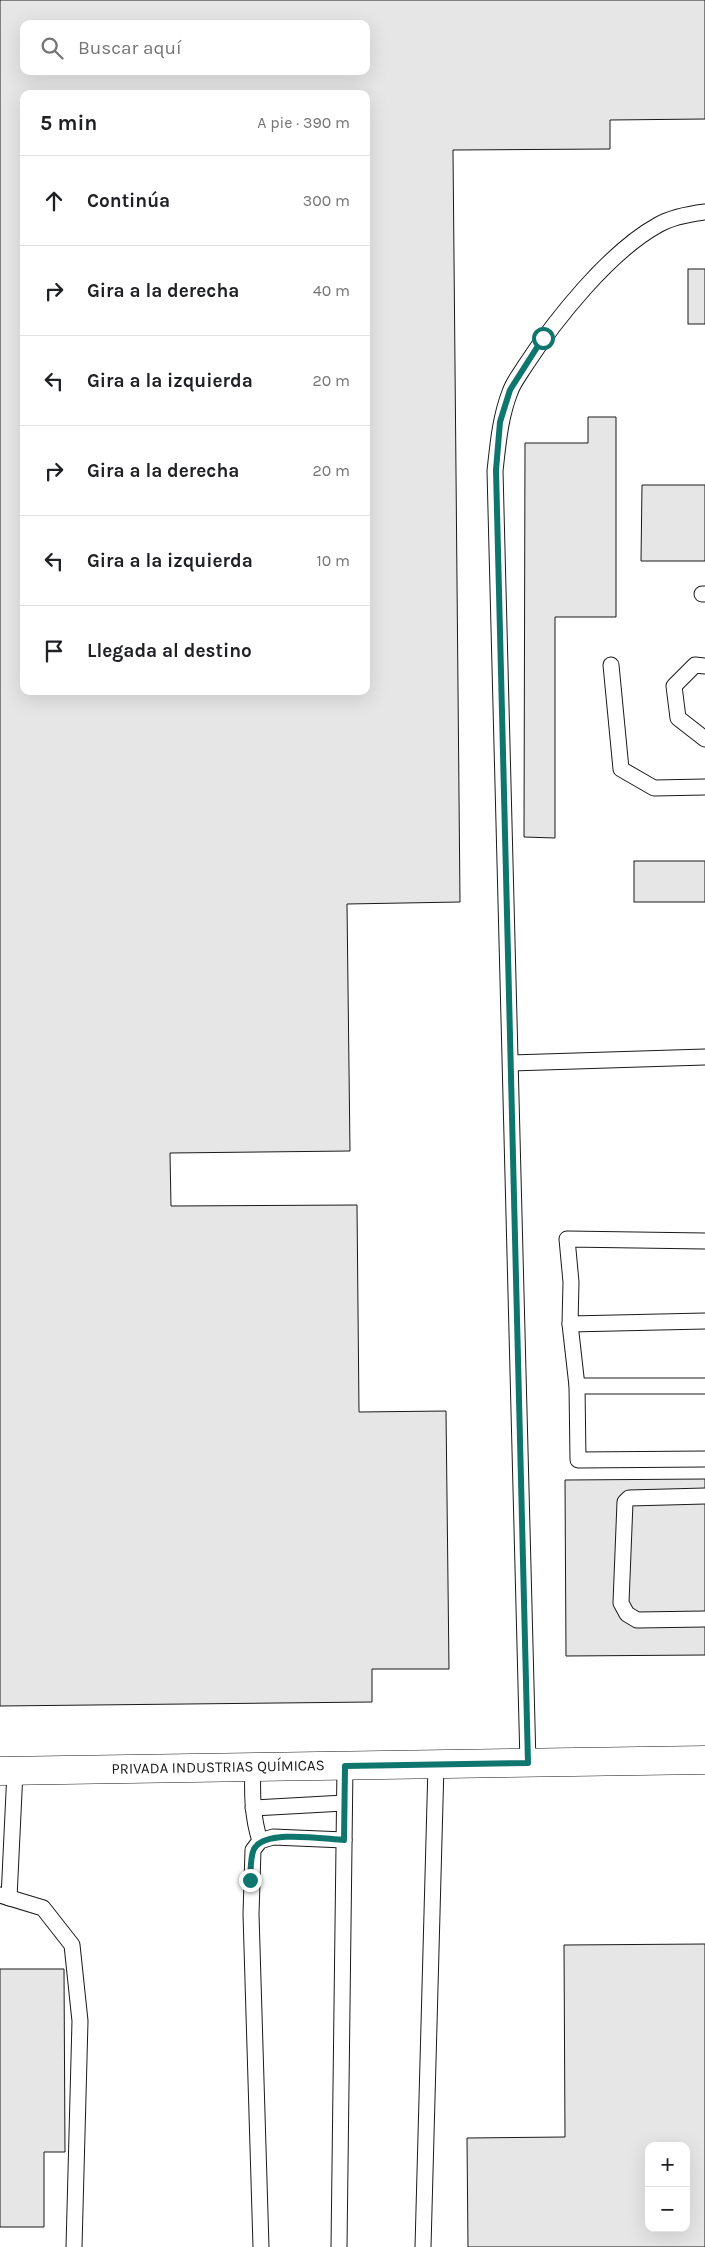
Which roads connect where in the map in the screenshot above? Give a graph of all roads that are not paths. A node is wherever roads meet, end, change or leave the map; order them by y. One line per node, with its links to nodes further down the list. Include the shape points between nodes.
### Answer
1 (705, 212): 7 (lane, via 658,225 588,285 543,338 510,390 500,422 496,470)
2 (611, 665): 5 (lane, via 621,769 654,788)
3 (705, 666): 4 (lane, via 695,665 674,686 678,718)
4 (705, 738)
5 (705, 787)
6 (705, 1057): 7 (lane)
7 (511, 1063): 17 (lane)
8 (705, 1241): 10 (lane, via 567,1239)
9 (705, 1321): 10 (lane)
10 (570, 1324): 11 (lane)
11 (578, 1386): 12 (lane); 13 (lane, via 578,1460)
12 (705, 1386)
13 (705, 1459)
14 (705, 1496): 15 (lane, via 629,1498 625,1502 621,1603 627,1614 637,1620)
15 (705, 1619)
16 (705, 1760): 17 (street, PRIVADA INDUSTRIAS QUÍMICAS)
17 (528, 1763): 18 (street, PRIVADA INDUSTRIAS QUÍMICAS)
18 (436, 1765): 20 (street, PRIVADA INDUSTRIAS QUÍMICAS); 30 (lane)
19 (253, 1766): 20 (street, PRIVADA INDUSTRIAS QUÍMICAS); 21 (street, PRIVADA INDUSTRIAS QUÍMICAS); 23 (lane)
20 (345, 1766): 22 (lane)
21 (7, 1771): 26 (lane)
22 (344, 1803): 23 (lane); 24 (lane)
23 (252, 1808): 25 (lane)
24 (344, 1840): 25 (lane, via 273,1837); 29 (lane)
25 (260, 1841): 28 (lane, via 253,1850 250,1880)
26 (4, 1896): 27 (lane, via 43,1908 72,1945 80,2021)
27 (74, 2247)
28 (261, 2247)
29 (340, 2247)
30 (423, 2247)

